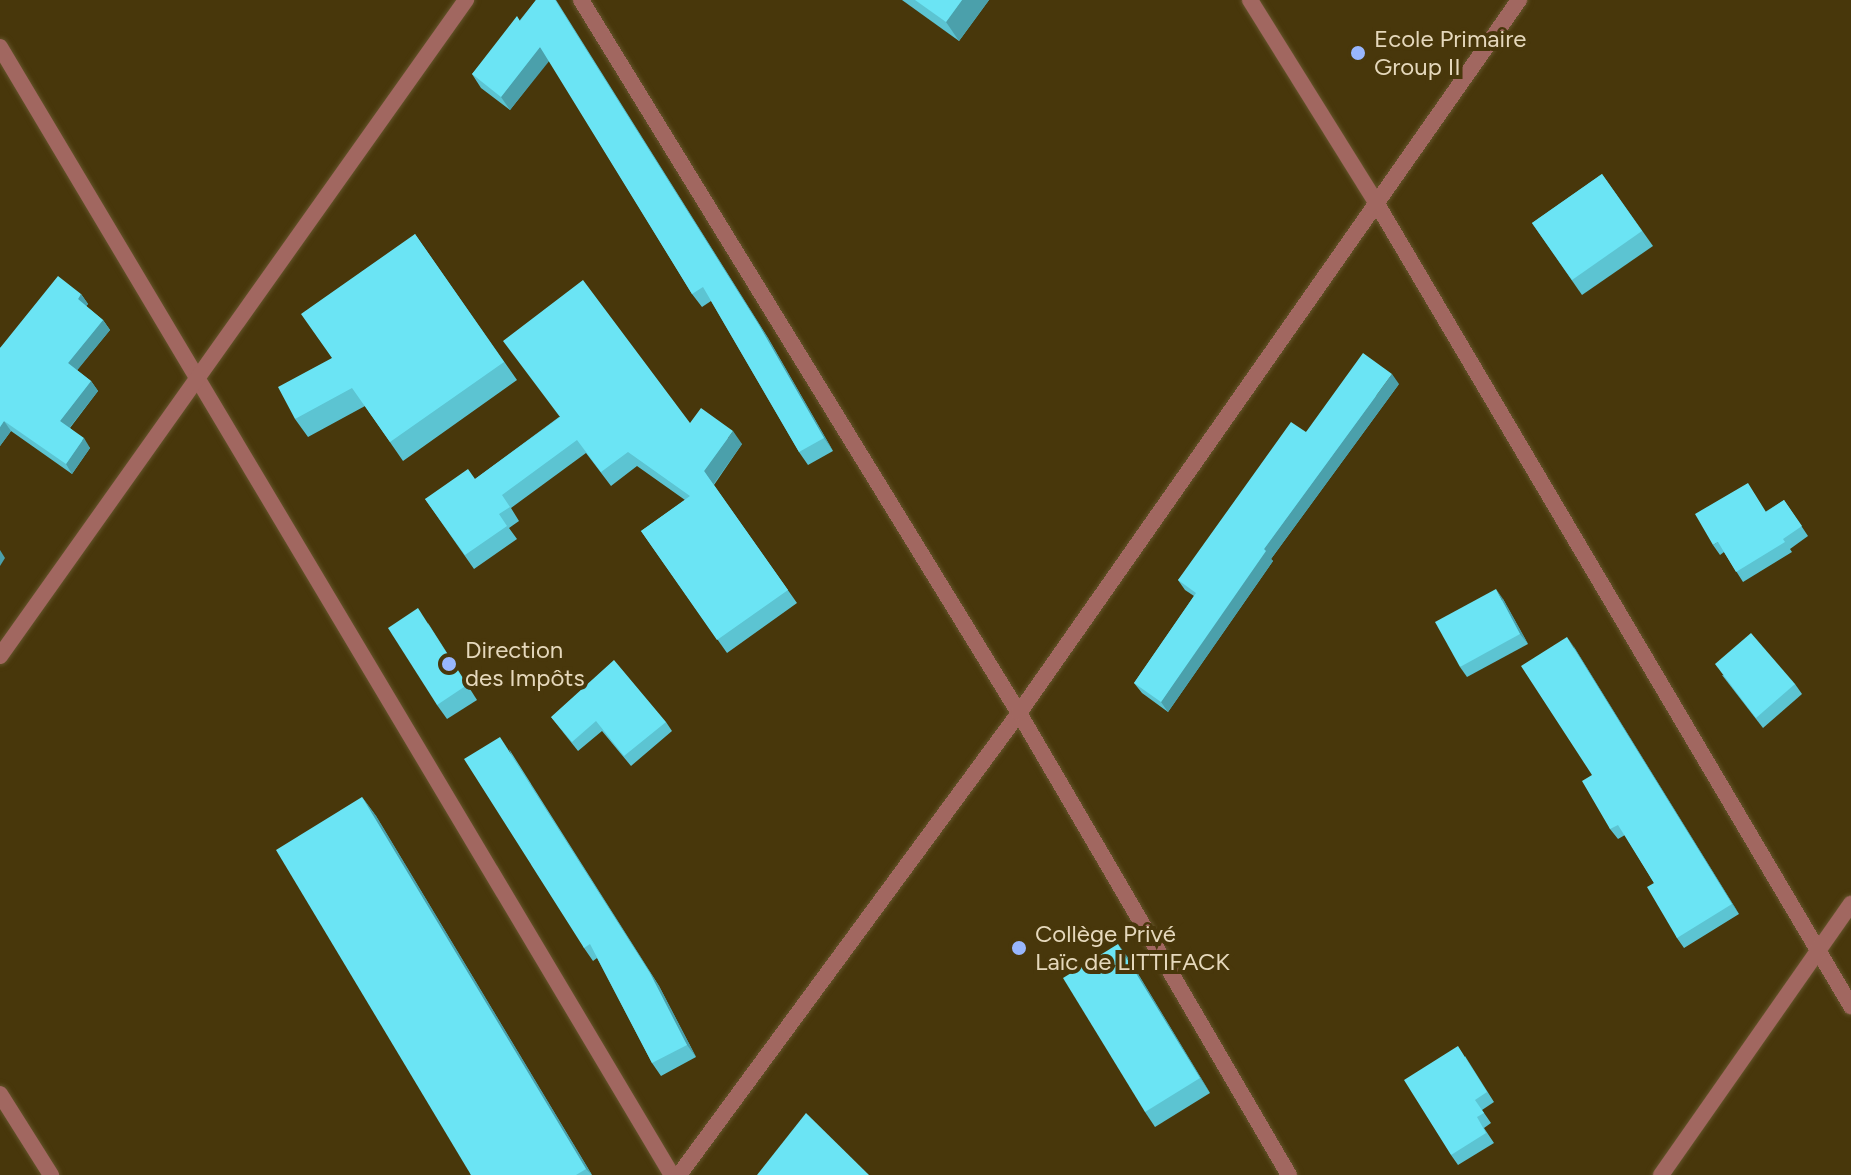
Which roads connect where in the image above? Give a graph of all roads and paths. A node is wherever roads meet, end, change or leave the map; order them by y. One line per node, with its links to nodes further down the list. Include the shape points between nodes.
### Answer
1 (466, 0): 7 (street)
2 (581, 0): 9 (street)
3 (1250, 0): 6 (street)
4 (1519, 0): 6 (street)
5 (0, 47): 7 (street)
6 (1377, 204): 9 (street); 11 (street)
7 (196, 380): 8 (street); 15 (street)
8 (0, 656)
9 (1019, 713): 16 (street); 17 (street)
10 (1851, 904): 11 (street)
11 (1818, 948): 12 (street); 18 (street)
12 (1851, 1006)
13 (0, 1094): 14 (street)
14 (51, 1175)
15 (672, 1175)
16 (679, 1175)
17 (1289, 1175)
18 (1661, 1175)

